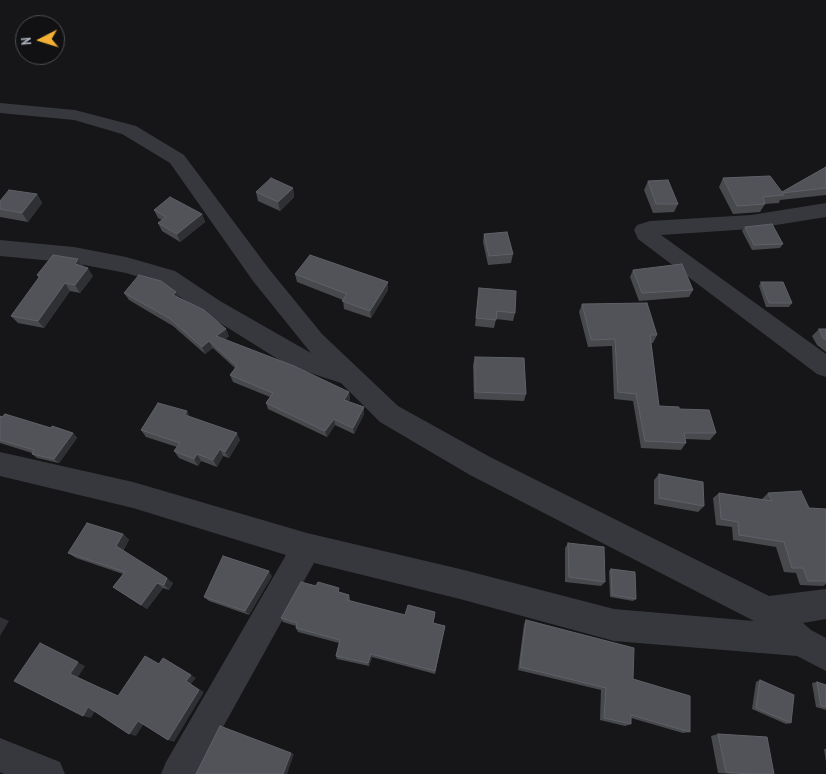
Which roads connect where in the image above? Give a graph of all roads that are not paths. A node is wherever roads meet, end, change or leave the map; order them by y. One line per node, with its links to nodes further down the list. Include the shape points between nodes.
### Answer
1 (0, 108): 5 (street, via 75,115 129,130 177,159 261,275 314,342)
2 (826, 210): 4 (street, via 751,222 644,230 645,234)
3 (0, 248): 5 (street, via 74,255 167,277 298,359)
4 (826, 367)
5 (346, 374): 9 (street, via 389,414 480,466)
6 (0, 464): 7 (street, via 133,495)
7 (307, 547): 10 (street, via 614,625); 14 (street)
8 (826, 604): 9 (street)
9 (768, 612): 10 (street)
10 (800, 641): 11 (street)
11 (826, 655)
12 (0, 755): 13 (street)
13 (48, 774)
14 (178, 774)

